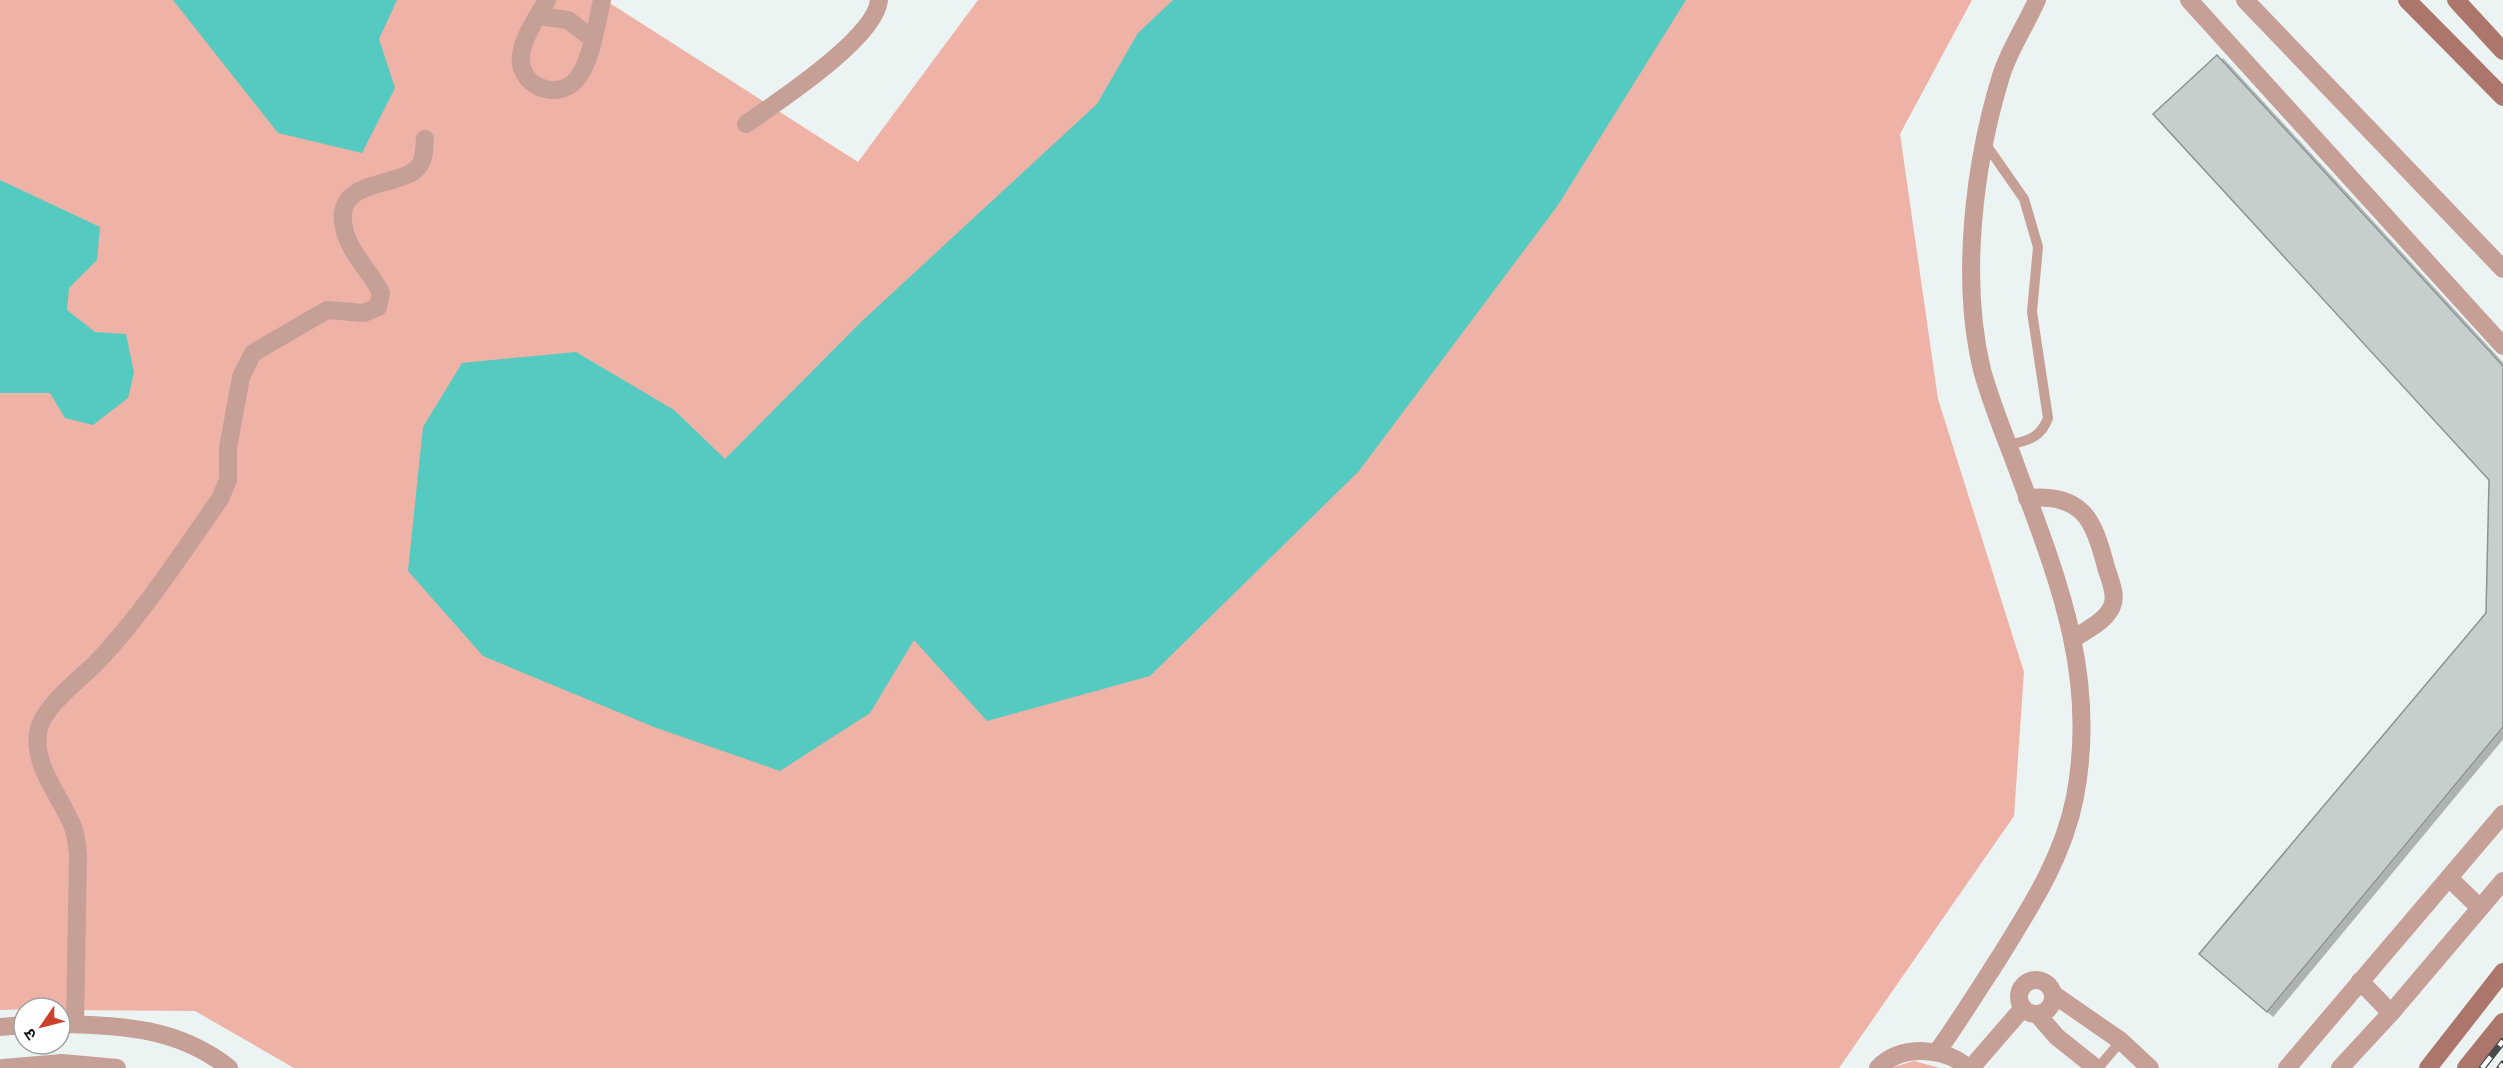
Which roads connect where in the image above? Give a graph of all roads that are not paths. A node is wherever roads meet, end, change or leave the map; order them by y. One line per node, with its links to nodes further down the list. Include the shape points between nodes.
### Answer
1 (602, 0): 9 (street)
2 (879, 0): 12 (street, via 874,16 862,32)
3 (2037, 0): 14 (street, via 2002,74)
4 (2189, 0): 16 (street)
5 (2246, 0): 15 (street)
6 (2407, 0): 11 (main road)
7 (2456, 0): 10 (main road)
8 (542, 8): 9 (street, via 568,20); 9 (street, via 521,56 525,75 540,88 560,90 576,79)
9 (593, 39)
10 (2503, 51)
11 (2503, 97)
12 (746, 124)
13 (425, 139): 27 (street, via 422,160 414,171 361,189 344,213 346,235 381,293 378,307 364,313 327,310 248,360 230,438 228,480 220,498 105,653 41,722 37,734 41,760 73,827 78,854)
14 (1985, 143): 17 (street, via 1977,177 1973,315 1982,369); 17 (lane, via 2024,199 2038,247 2032,312 2048,418 2031,440)
15 (2503, 269)
16 (2503, 346)
17 (2008, 445): 18 (street)
18 (2027, 498): 19 (street, via 2061,589); 19 (street, via 2053,496 2069,502 2097,532 2114,593 2113,604 2106,616)
19 (2073, 639): 33 (street, via 2082,693 2081,741 2075,797 2061,847 2045,885)
20 (2503, 814): 21 (street)
21 (2449, 878): 23 (street); 25 (street)
22 (2503, 881): 23 (street)
23 (2480, 908): 29 (street)
24 (2503, 972): 43 (main road)
25 (2360, 981): 29 (street); 41 (street)
26 (2053, 994): 28 (street, via 2046,1011); 28 (street, via 2042,980 2025,983 2019,1000); 32 (street)
27 (70, 996)
28 (2030, 1011): 38 (street); 39 (street, via 2057,1038)
29 (2391, 1014): 42 (street)
30 (2503, 1022): 44 (main road)
31 (72, 1024): 36 (street, via 110,1024 155,1031 198,1047)
32 (2121, 1041): 39 (lane); 40 (street)
33 (1937, 1052): 37 (street, via 1909,1052); 38 (street)
34 (3, 1068): 35 (street, via 62,1063)
35 (117, 1068)
36 (229, 1068)
37 (1878, 1068)
38 (1970, 1068)
39 (2097, 1068)
40 (2150, 1068)
41 (2287, 1068)
42 (2340, 1068)
43 (2428, 1068)
44 (2466, 1068)

